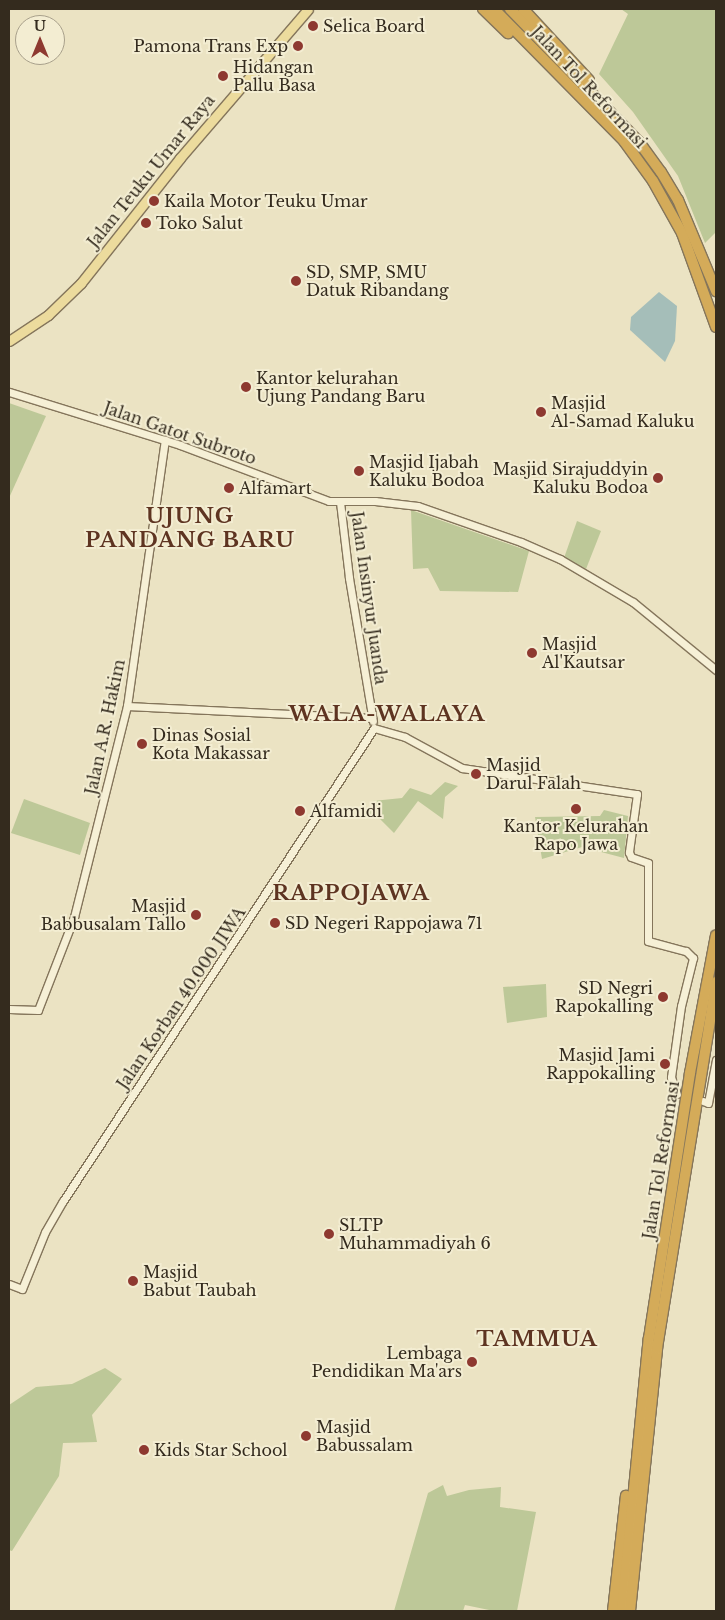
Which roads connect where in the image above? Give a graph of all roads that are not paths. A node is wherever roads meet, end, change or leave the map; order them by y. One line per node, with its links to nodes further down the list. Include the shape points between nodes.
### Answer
1 (308, 9): 10 (main road, Jalan Teuku Umar Raya, via 180,158 82,283 48,315)
2 (483, 9): 6 (highway)
3 (494, 9): 6 (highway, Jalan Tol Reformasi)
4 (510, 9): 7 (highway, Jalan Tol Reformasi)
5 (523, 9): 7 (highway, via 611,103)
6 (624, 141): 9 (highway, Jalan Tol Reformasi, via 653,181 682,233)
7 (639, 142): 8 (highway, Jalan Tol Reformasi, via 678,200)
8 (716, 291)
9 (716, 327)
10 (9, 341)
11 (9, 392): 12 (street, Jalan Gatot Subroto)
12 (165, 440): 13 (street, Jalan Gatot Subroto, via 329,502); 15 (street, Jalan A.R. Hakim)
13 (340, 502): 14 (street, Jalan Gatot Subroto, via 418,506 538,549 633,602); 16 (street, Jalan Insinyur Juanda)
14 (716, 670)
15 (127, 706): 16 (street); 20 (street, Jalan A.R. Hakim, via 71,928 38,1010)
16 (372, 718): 17 (street, Jalan Insinyur Juanda)
17 (374, 728): 22 (street, via 405,737 462,768 637,794 629,852 631,857 648,864 648,941 686,951 693,958 681,1006 671,1077); 24 (street, Jalan Korban 40.000 JIWA, via 63,1200 45,1232 22,1289)
18 (716, 935): 25 (highway, Jalan Tol Reformasi)
19 (716, 982): 26 (highway, Jalan Tol Reformasi, via 657,1348)
20 (9, 1009)
21 (716, 1060): 23 (street, via 708,1103)
22 (677, 1094)
23 (703, 1101)
24 (9, 1284)
25 (649, 1338): 27 (highway, via 638,1395); 28 (highway, Jalan Tol Reformasi)
26 (650, 1412): 29 (highway); 30 (highway)
27 (612, 1611)
28 (622, 1611)
29 (630, 1611)
30 (636, 1611)

